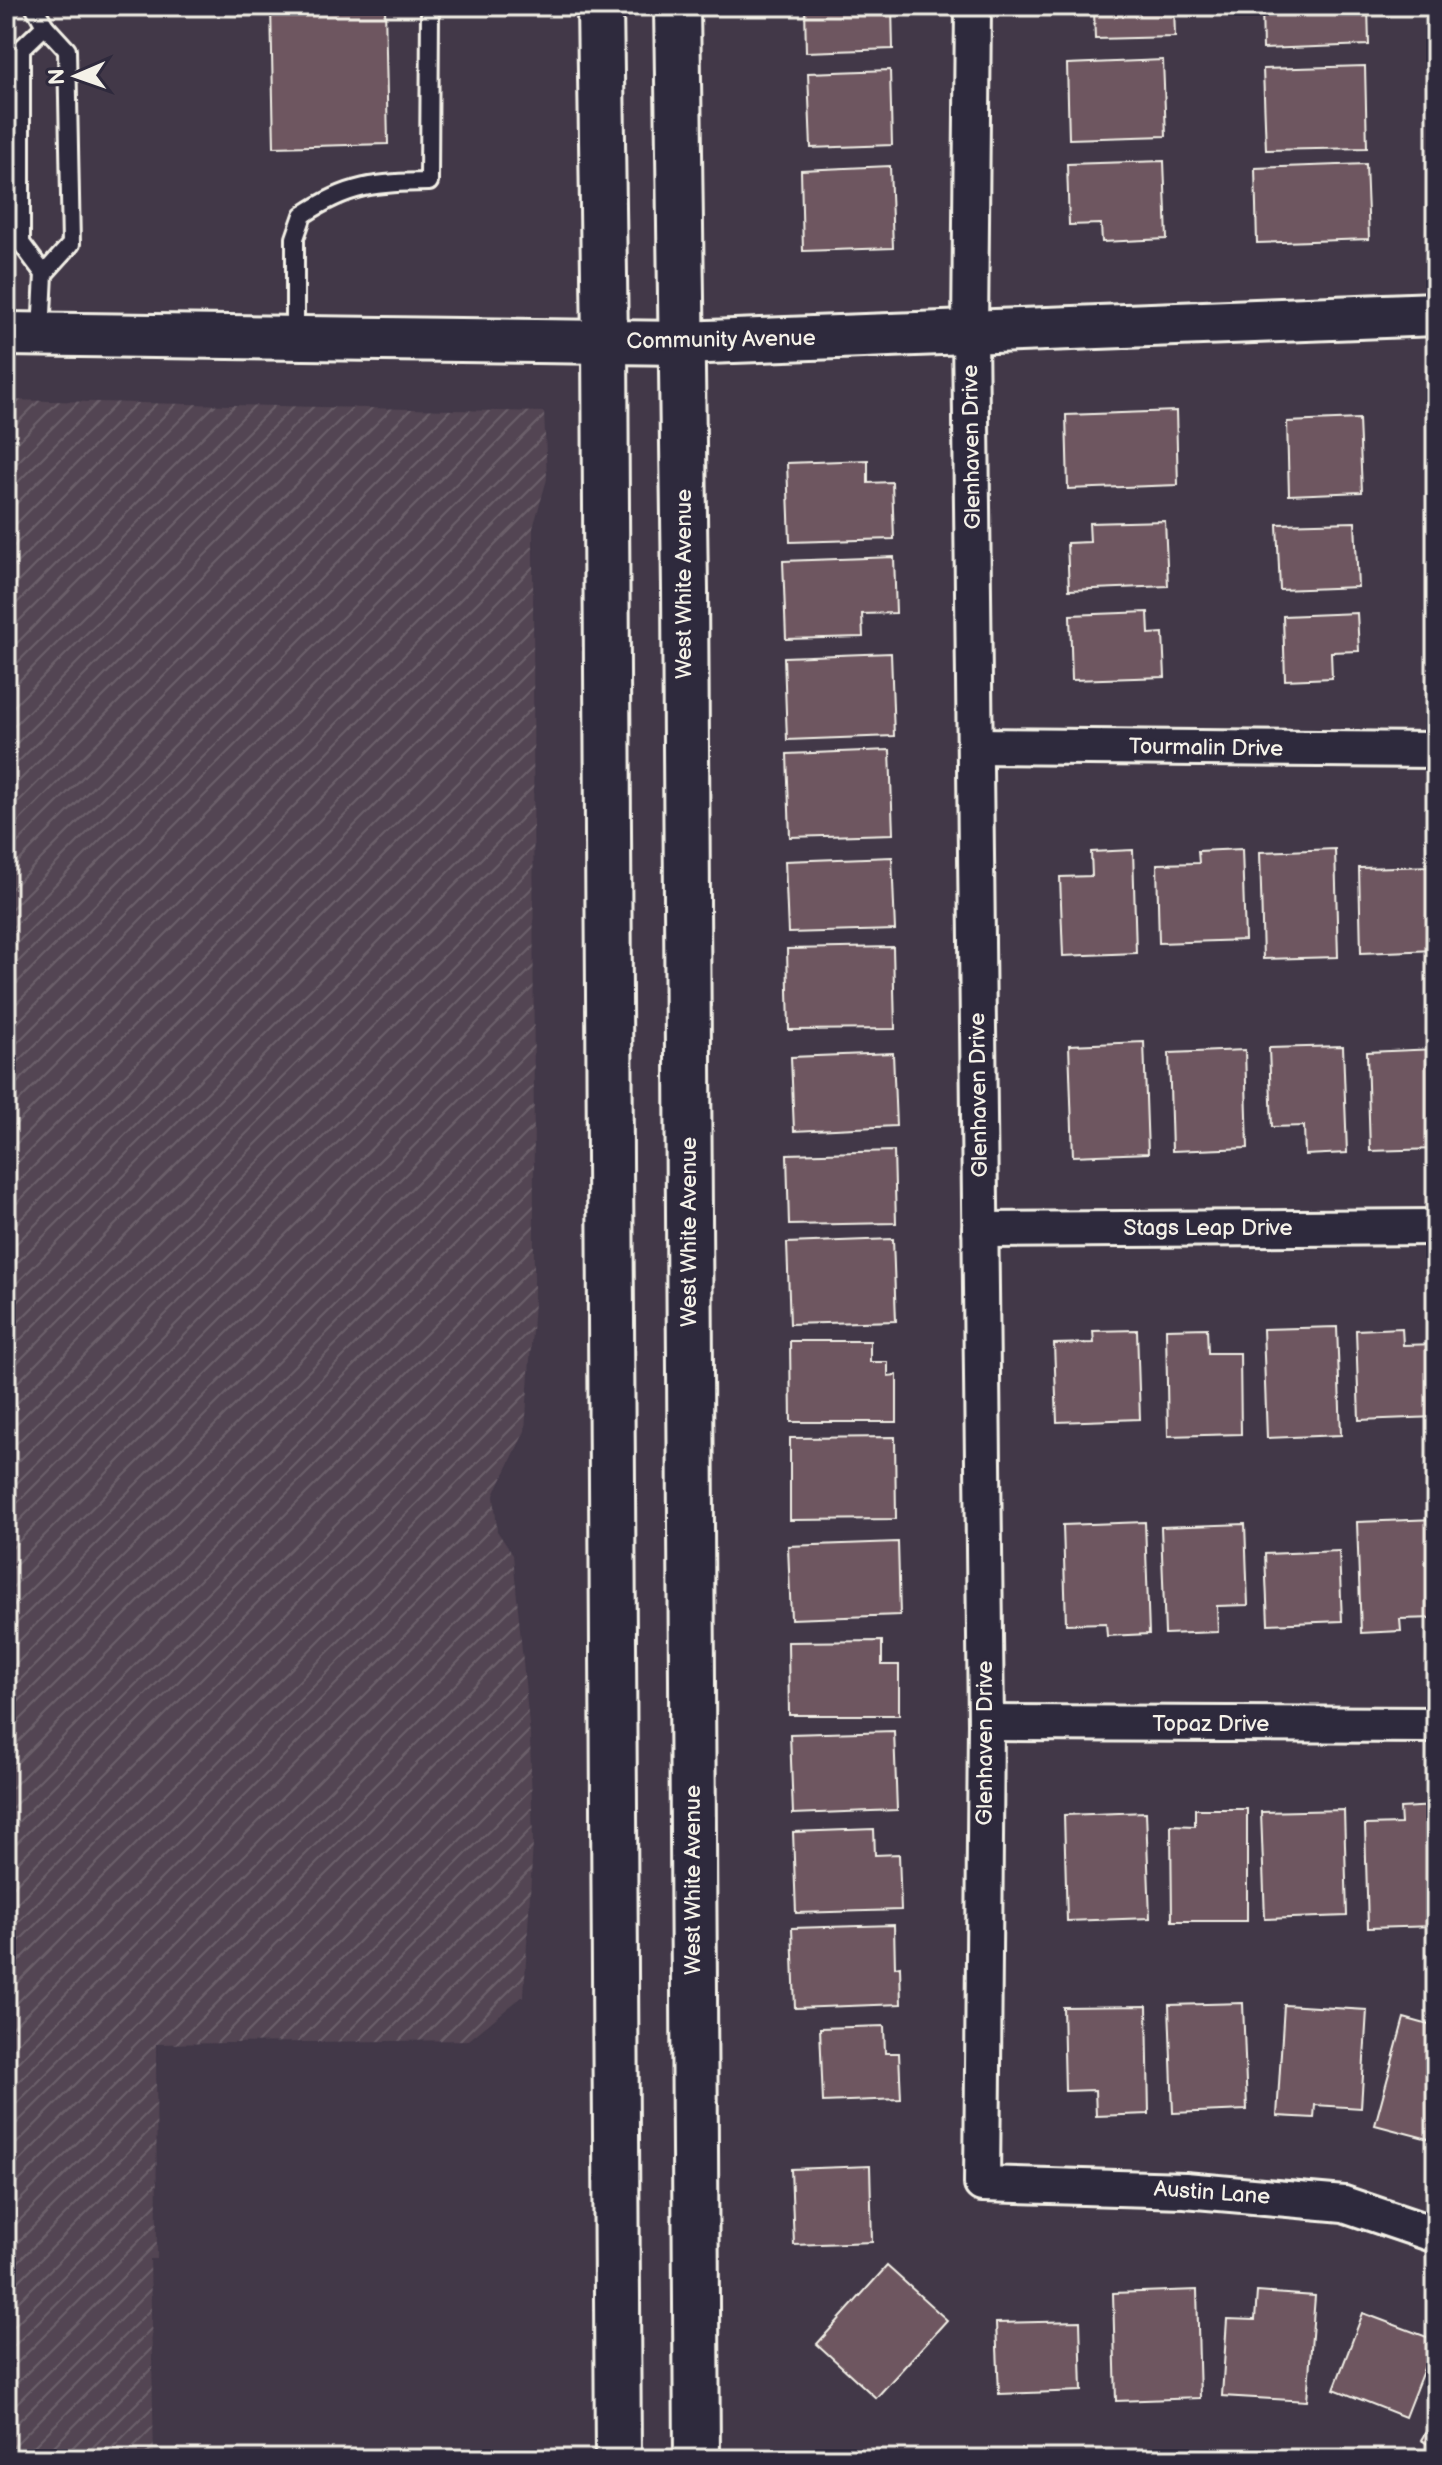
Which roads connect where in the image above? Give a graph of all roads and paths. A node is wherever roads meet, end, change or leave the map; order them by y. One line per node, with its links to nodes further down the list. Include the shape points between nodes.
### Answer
1 (34, 6): 6 (lane)
2 (430, 6): 11 (lane, via 429,182 374,183 346,191 303,215 295,238)
3 (600, 6): 12 (main road)
4 (677, 6): 13 (main road, West White Avenue)
5 (973, 6): 9 (street, Glenhaven Drive)
6 (45, 26): 7 (lane, via 21,49 21,243); 7 (lane, via 67,50 71,244)
7 (44, 274): 10 (lane)
8 (1436, 314): 9 (street, Community Avenue)
9 (970, 332): 13 (street, Community Avenue); 14 (street, Glenhaven Drive)
10 (24, 334): 11 (street, Community Avenue)
11 (295, 338): 12 (street, Community Avenue)
12 (605, 342): 13 (street, Community Avenue); 22 (main road)
13 (682, 343): 23 (main road, West White Avenue)
14 (975, 746): 15 (street, Tourmalin Drive); 17 (street, Glenhaven Drive)
15 (1436, 750)
16 (1436, 1227): 17 (street, Stags Leap Drive)
17 (980, 1230): 18 (street, Glenhaven Drive)
18 (986, 1723): 19 (street, Topaz Drive); 20 (street, Glenhaven Drive)
19 (1436, 1725)
20 (982, 2184): 21 (street, Austin Lane, via 1185,2190 1344,2204)
21 (1436, 2235)
22 (618, 2459)
23 (697, 2459)

